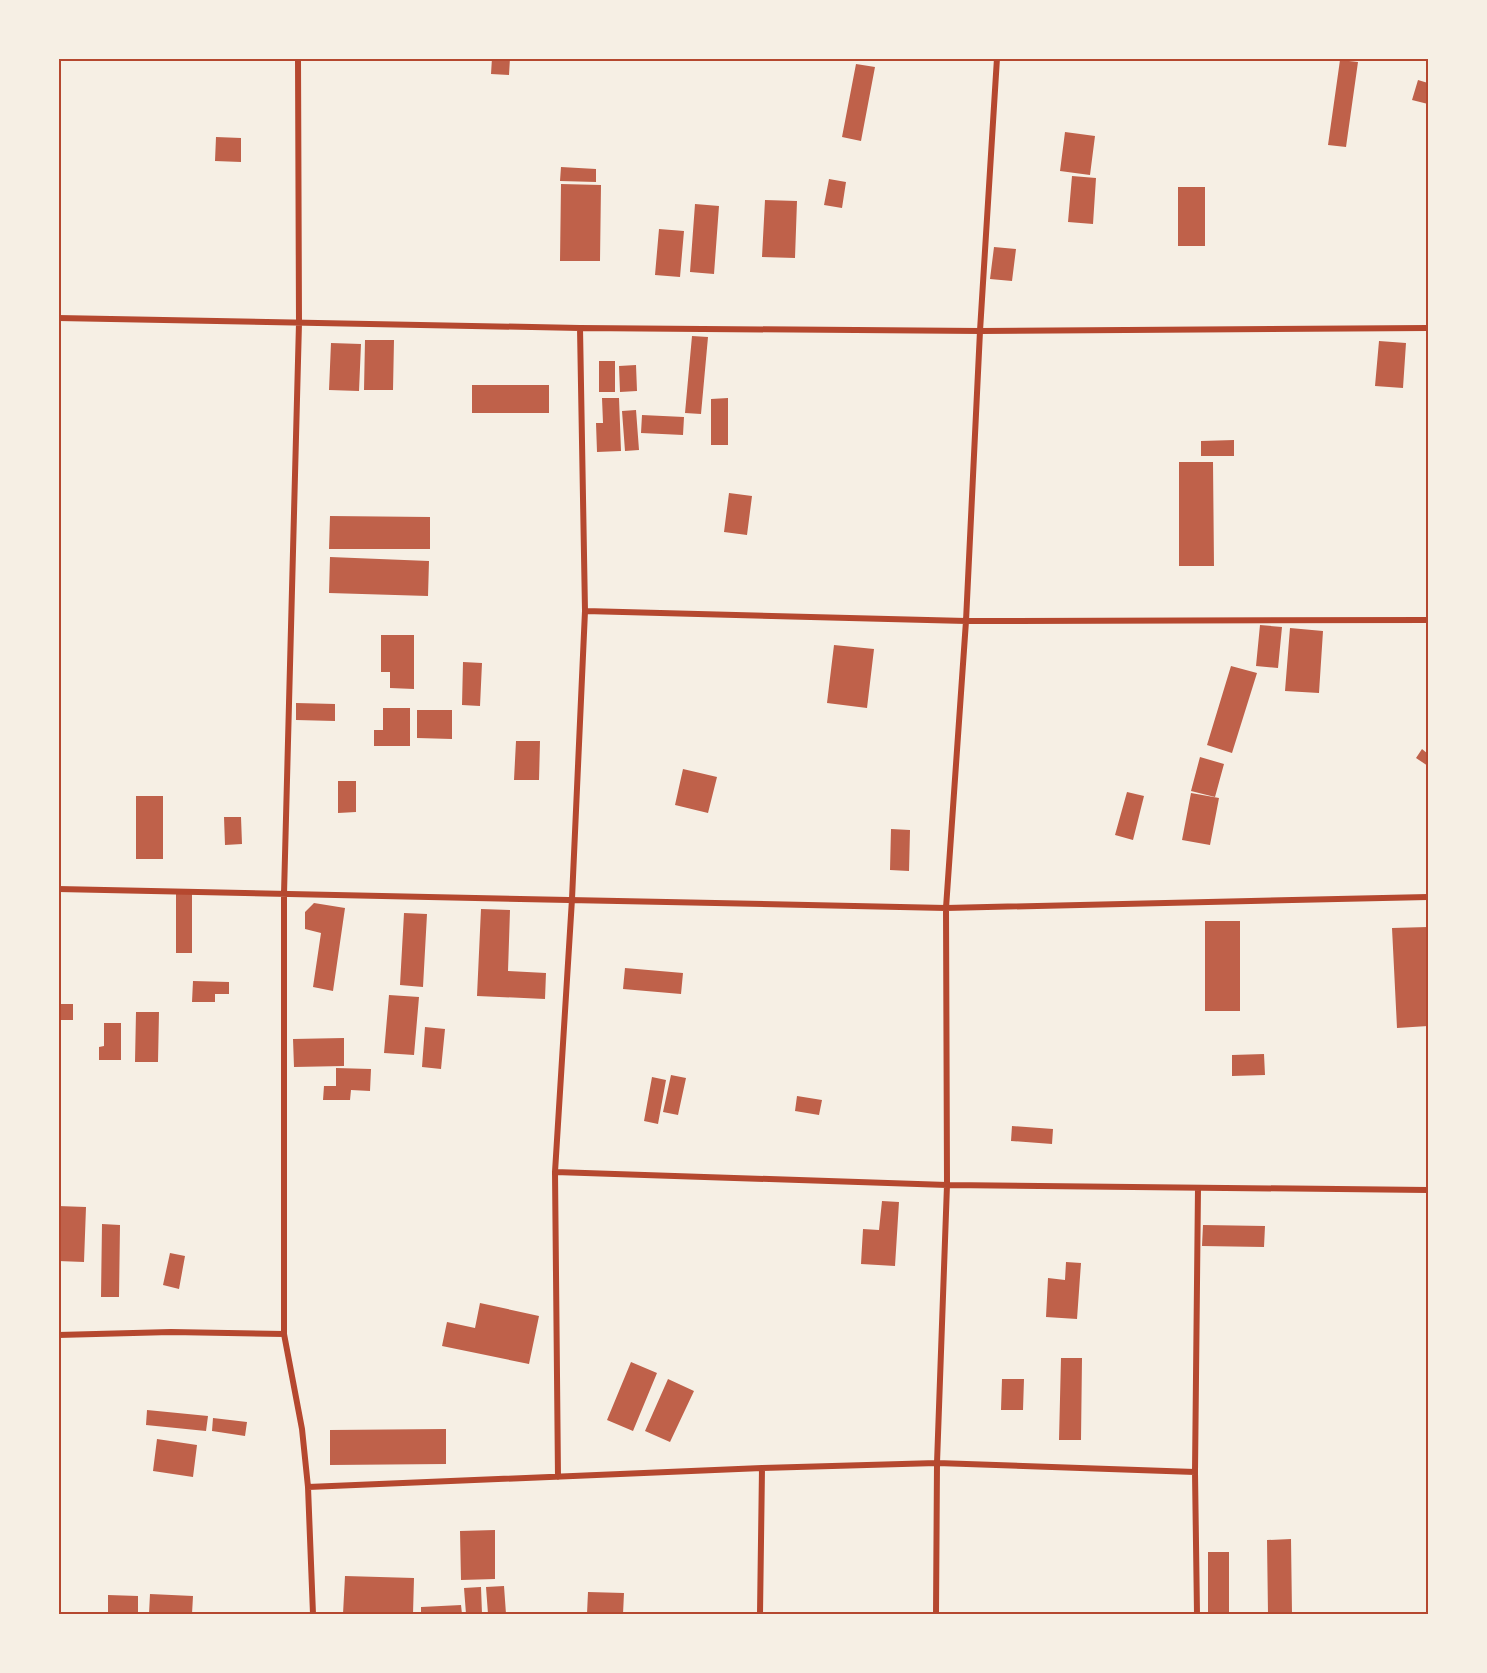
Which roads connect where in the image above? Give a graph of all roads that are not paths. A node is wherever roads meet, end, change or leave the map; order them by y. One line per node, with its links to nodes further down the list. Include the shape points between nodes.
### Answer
1 (298, 58): 4 (street)
2 (997, 58): 7 (street)
3 (58, 318): 4 (street)
4 (298, 322): 5 (street); 12 (street)
5 (580, 328): 7 (street); 8 (street)
6 (1428, 328): 7 (street)
7 (980, 331): 10 (street)
8 (585, 611): 10 (street); 14 (street)
9 (1428, 620): 10 (street)
10 (966, 621): 15 (street)
11 (58, 889): 12 (street)
12 (284, 894): 14 (street); 21 (street)
13 (1428, 897): 15 (street)
14 (572, 899): 15 (street); 16 (street)
15 (946, 908): 17 (street)
16 (555, 1172): 17 (street); 25 (street)
17 (947, 1185): 18 (street); 22 (street)
18 (1198, 1188): 19 (street); 24 (street)
19 (1428, 1190)
20 (58, 1335): 21 (street)
21 (284, 1335): 26 (street)
22 (937, 1463): 23 (street); 24 (street); 29 (street)
23 (762, 1468): 25 (street); 28 (street)
24 (1195, 1472): 30 (street)
25 (558, 1477): 26 (street)
26 (308, 1487): 27 (street)
27 (314, 1614)
28 (760, 1614)
29 (936, 1614)
30 (1197, 1614)

